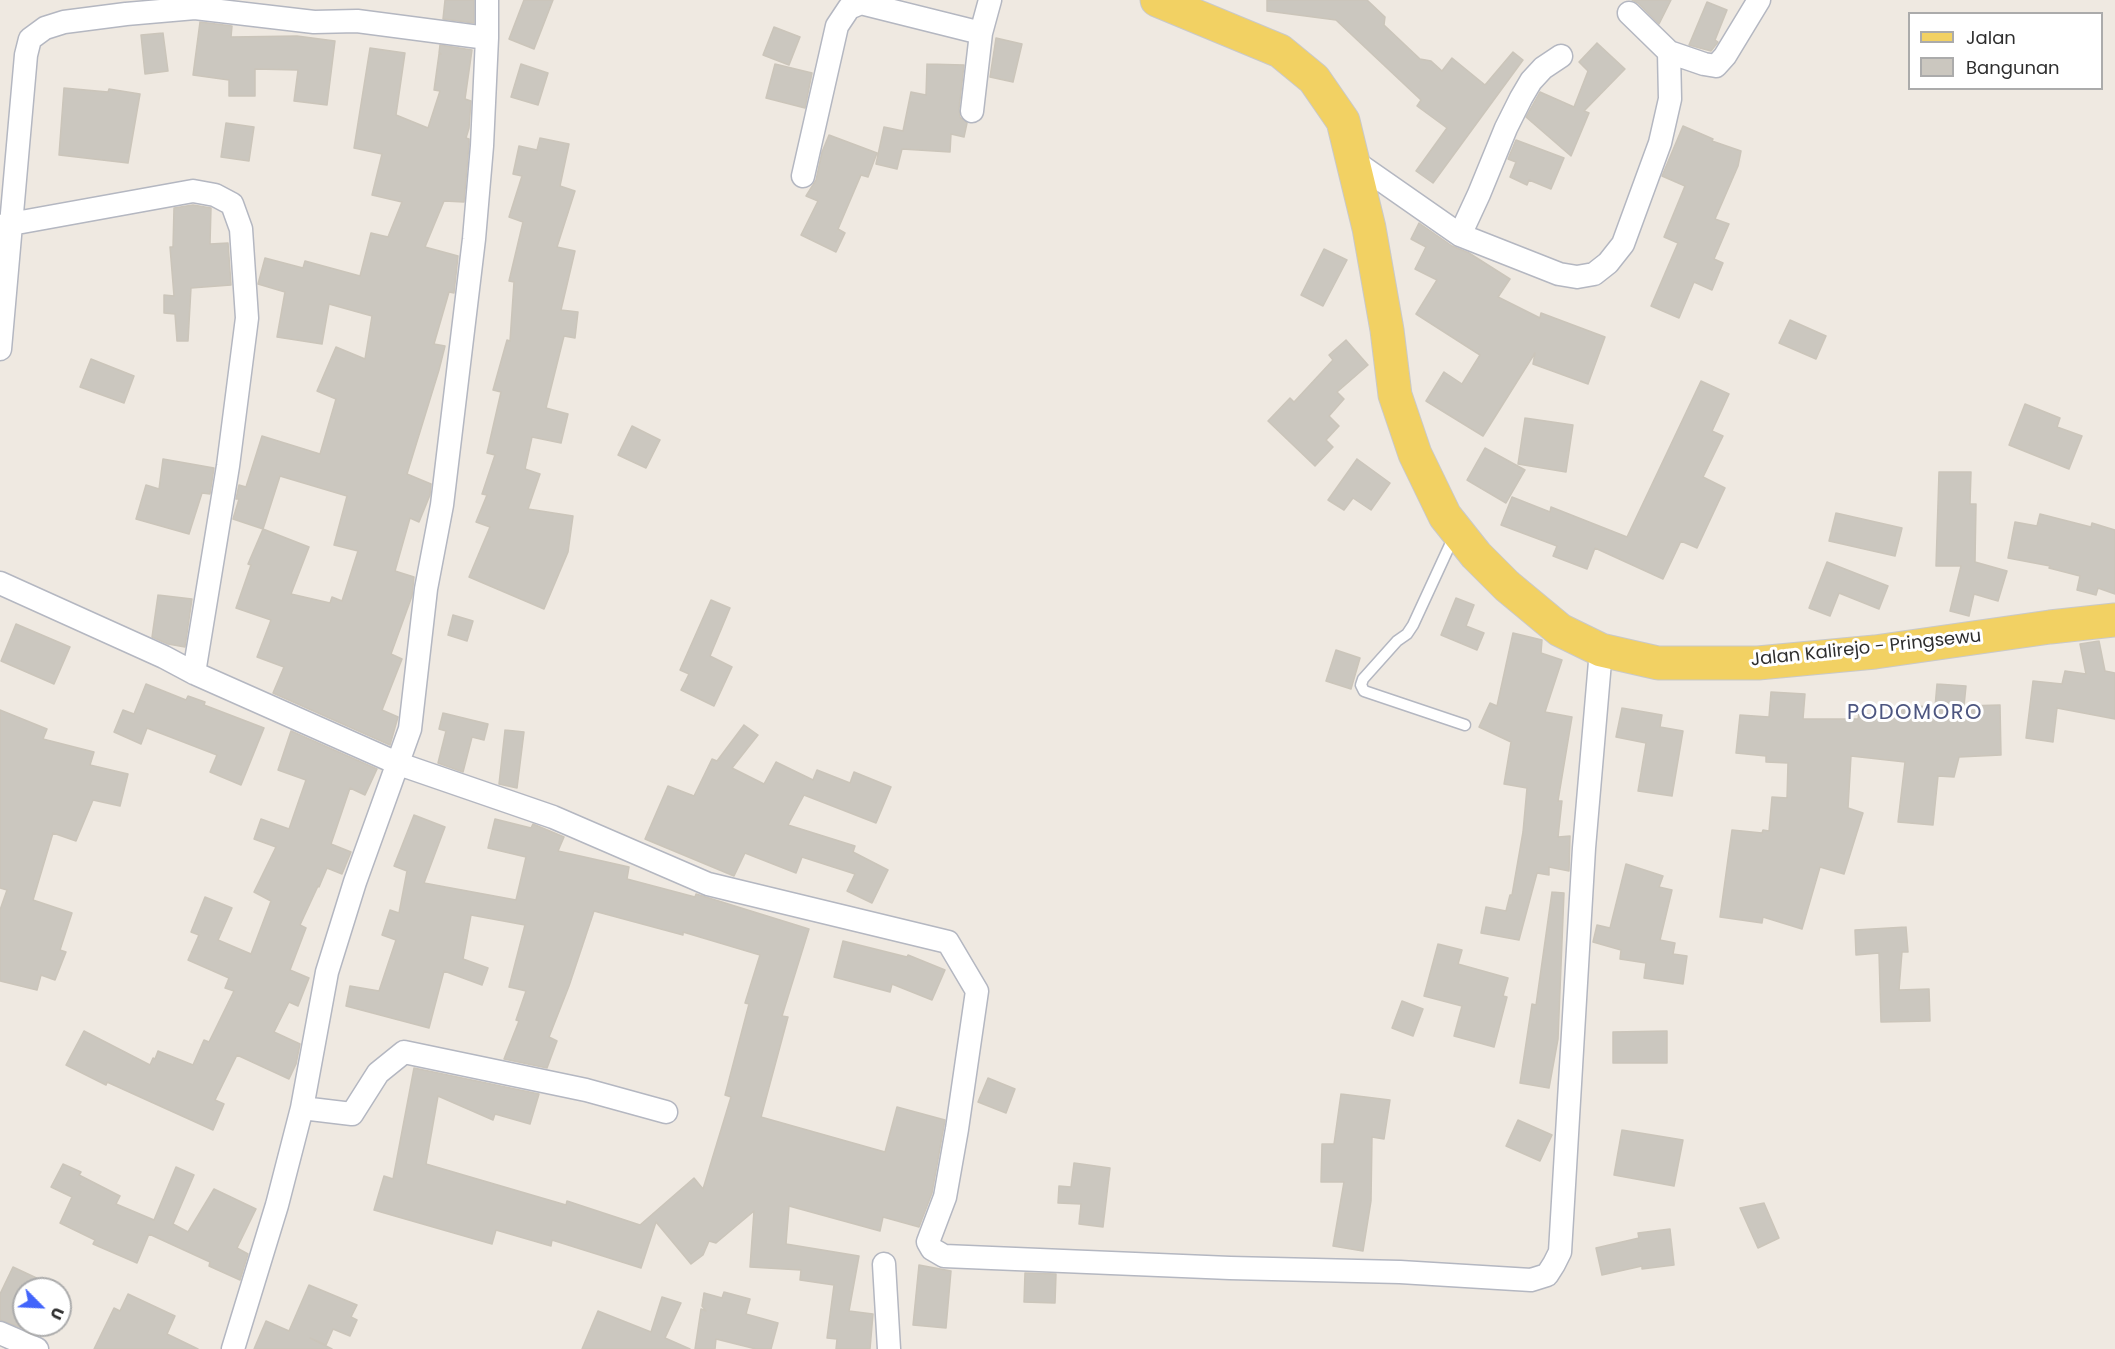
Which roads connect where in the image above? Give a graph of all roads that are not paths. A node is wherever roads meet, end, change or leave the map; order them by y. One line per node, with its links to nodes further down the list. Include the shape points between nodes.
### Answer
1 (487, 0): 7 (street)
2 (990, 0): 6 (street)
3 (1157, 0): 11 (main road, Jalan Kalirejo - Pringsewu, via 1280,51 1314,79 1343,121)
4 (1759, 0): 8 (street, via 1716,66)
5 (1629, 13): 8 (street)
6 (981, 33): 10 (street); 12 (street, via 861,3 849,8 837,26)
7 (487, 38): 13 (street, via 357,21 314,22 195,8 64,22 45,28 30,39 26,56); 22 (street, via 481,158 461,355 442,505 426,589 410,729)
8 (1669, 52): 14 (street, via 1670,99 1660,143 1623,244 1608,262 1594,274 1577,278)
9 (1561, 56): 14 (street, via 1543,68 1521,98)
10 (972, 111)
11 (1351, 159): 14 (street); 16 (main road, Jalan Kalirejo - Pringsewu, via 1369,228 1395,395 1415,454 1445,516)
12 (803, 176)
13 (5, 225): 15 (street); 20 (street, via 193,191 232,204 241,229 247,318 228,466)
14 (1460, 235)
15 (0, 349)
16 (1456, 530): 19 (main road, Jalan Kalirejo - Pringsewu, via 1507,586 1560,630); 21 (lane, via 1413,625 1361,684 1364,691)
17 (0, 583): 20 (street)
18 (2115, 620): 19 (main road, Jalan Kalirejo - Pringsewu, via 1875,652 1758,663 1658,663)
19 (1601, 650): 22 (street, via 1584,848 1560,1252 1547,1275 1531,1280 944,1256 928,1242 945,1197 977,991 948,942 708,884 553,818)
20 (194, 673): 22 (street)
21 (1465, 725)
22 (399, 764): 23 (street, via 373,829 327,972)
23 (302, 1108): 24 (street, via 352,1114 378,1073 404,1052 586,1090); 28 (street)
24 (666, 1112)
25 (884, 1264): 29 (street)
26 (0, 1333): 27 (street)
27 (38, 1349)
28 (233, 1349)
29 (889, 1349)

